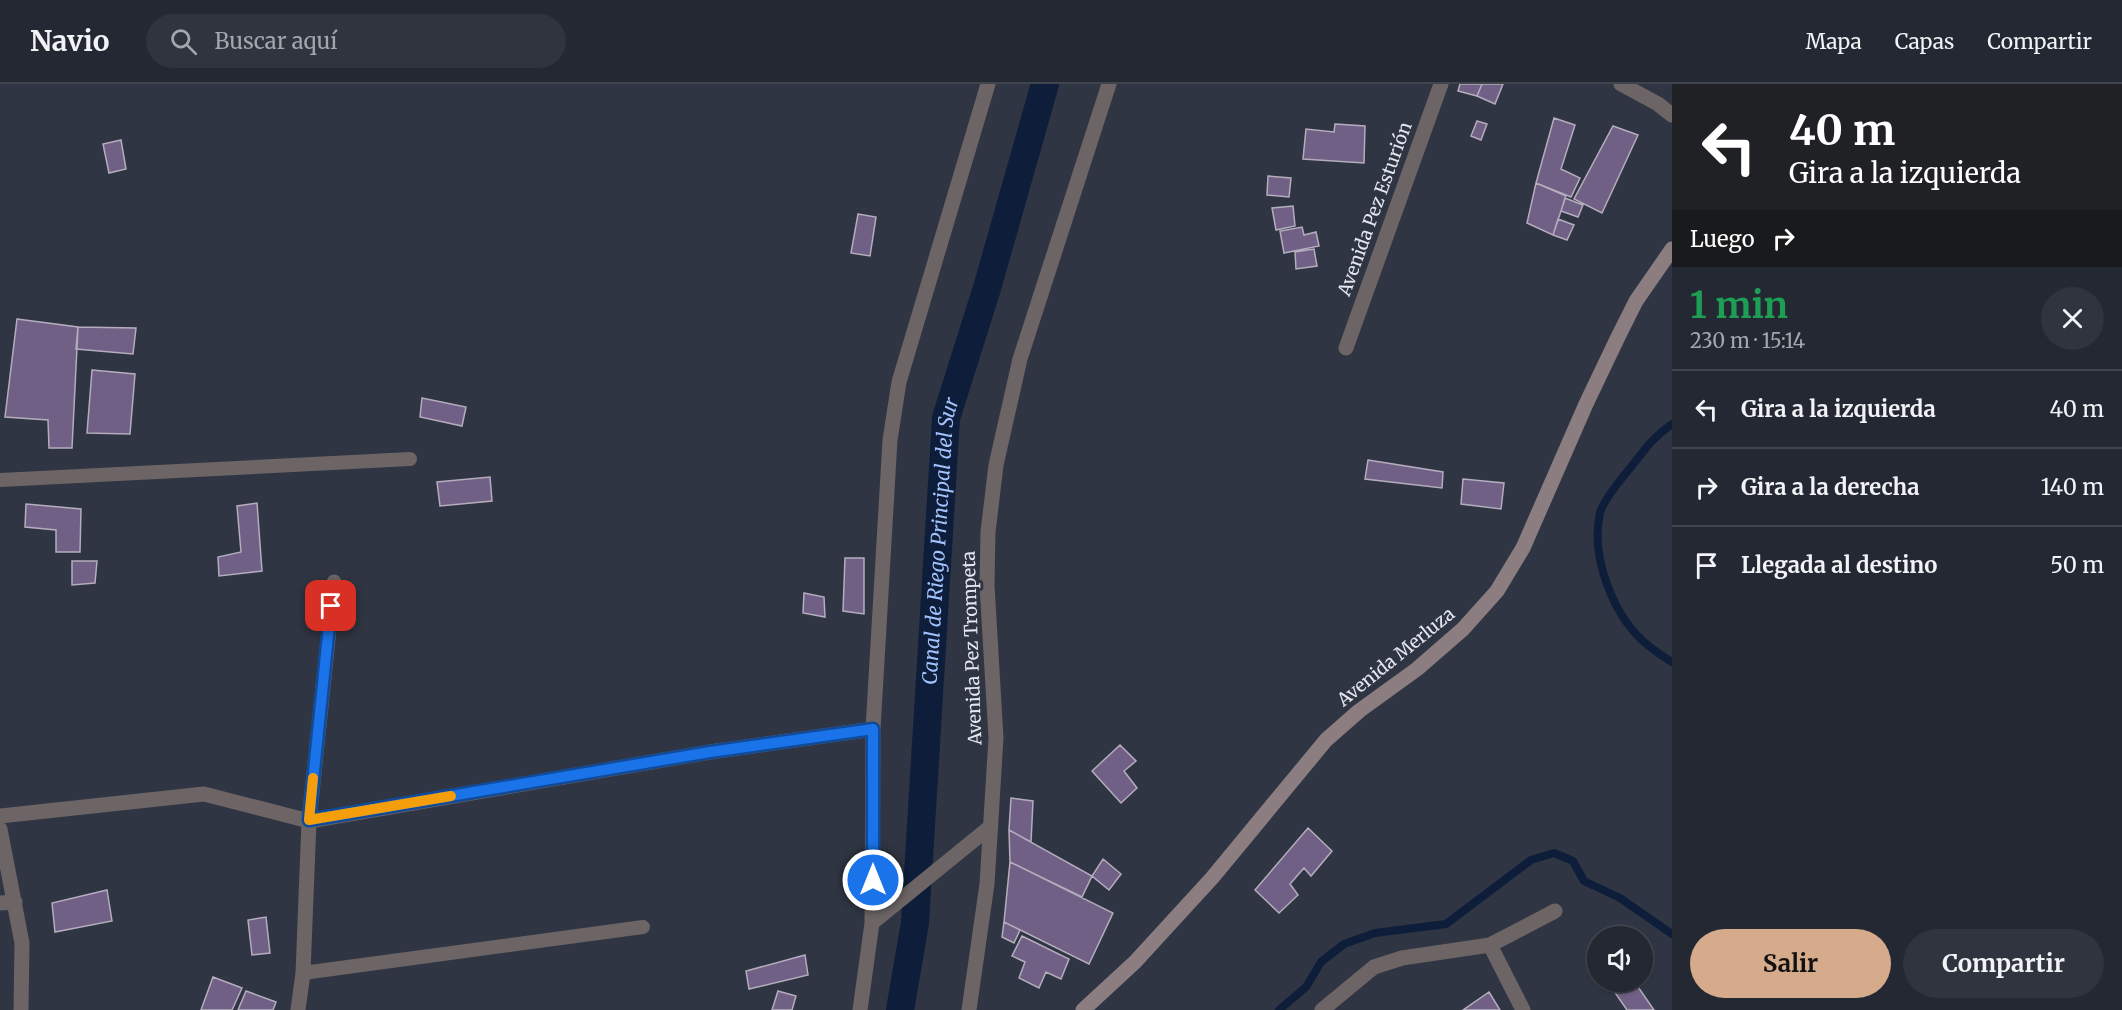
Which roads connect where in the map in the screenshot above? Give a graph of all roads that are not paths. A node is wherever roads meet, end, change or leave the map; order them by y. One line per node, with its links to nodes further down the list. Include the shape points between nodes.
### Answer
1 (988, 84): 11 (street, via 899,382 890,440)
2 (1109, 84): 14 (street, Avenida Pez Trompeta, via 1020,359 996,465 987,563 996,738)
3 (1441, 84): 7 (street, Avenida Pez Esturión)
4 (1621, 84): 5 (street)
5 (1672, 115)
6 (1672, 249): 26 (main road, Avenida Merluza, via 1636,301 1523,548 1497,591 1433,656 1326,740 1204,887 1135,962)
7 (1346, 348)
8 (410, 459): 9 (lane)
9 (0, 480)
10 (334, 582): 13 (street)
11 (873, 729): 13 (street, via 710,752); 18 (street)
12 (0, 816): 13 (street, via 204,794)
13 (309, 820): 21 (street)
14 (990, 826): 18 (street); 25 (street, Avenida Pez Trompeta, via 987,884)
15 (0, 829): 16 (street)
16 (8, 902): 22 (street, via 22,943)
17 (1556, 911): 20 (street)
18 (873, 923): 24 (street)
19 (643, 927): 21 (lane)
20 (1490, 945): 27 (street, via 1402,958 1374,967); 28 (street)
21 (303, 973): 23 (street)
22 (21, 1010)
23 (298, 1010)
24 (860, 1010)
25 (969, 1010)
26 (1083, 1010)
27 (1322, 1010)
28 (1523, 1010)

